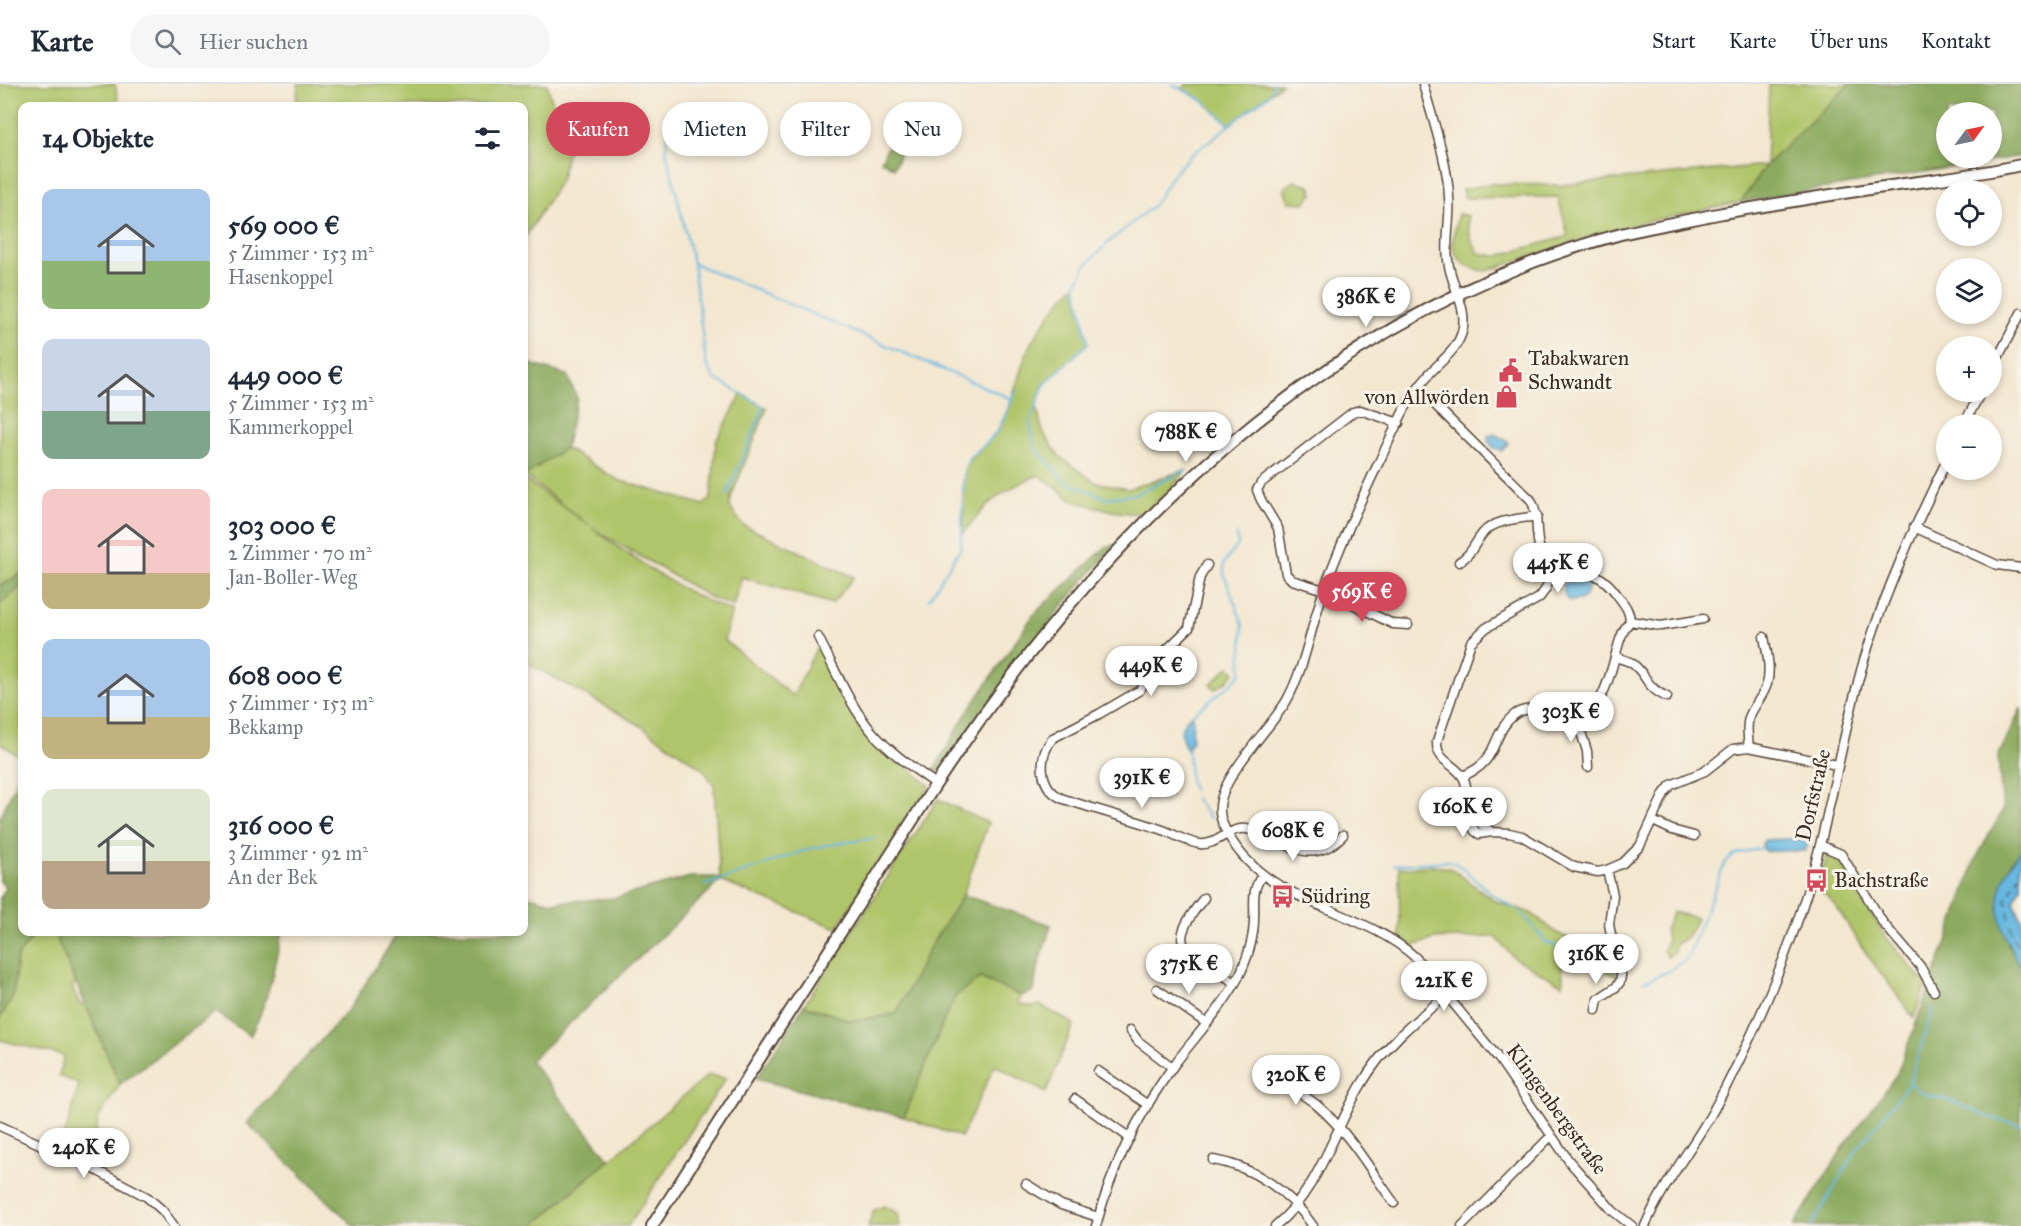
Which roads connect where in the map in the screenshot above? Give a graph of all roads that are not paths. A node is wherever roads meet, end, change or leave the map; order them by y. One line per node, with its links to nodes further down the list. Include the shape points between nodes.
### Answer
1 (1423, 84): 3 (street, Klingenbergstraße, via 1448,181 1448,261)
2 (2021, 165): 3 (main road, via 1820,196 1624,233 1525,265)
3 (1457, 294): 6 (street, Klingenbergstraße, via 1463,310 1460,339); 28 (main road, via 1381,336 1310,382 1219,452 1169,498 1059,617)
4 (2021, 313): 5 (street)
5 (2002, 350)
6 (1418, 388): 7 (street, Klingenbergstraße); 9 (street, via 1526,494)
7 (1398, 423): 15 (street, Klingenbergstraße, via 1345,532); 15 (street, via 1360,410 1353,412 1259,486 1258,495 1280,536 1286,574 1292,580)
8 (1937, 480): 10 (street, Dorfstraße)
9 (1537, 516): 11 (street, via 1488,528); 14 (street, via 1538,543)
10 (1914, 526): 13 (street, via 1997,565); 25 (street, Dorfstraße, via 1864,660)
11 (1459, 562)
12 (1207, 565): 30 (street, via 1200,577 1189,628 1158,658 1140,690 1057,735 1048,744 1042,770 1055,795 1199,844)
13 (2021, 568)
14 (1548, 573): 17 (street, via 1581,570 1600,577 1628,609); 27 (street, via 1545,591 1539,598 1486,628 1471,642 1436,748)
15 (1324, 590): 18 (street, via 1393,624); 30 (street, Klingenbergstraße, via 1297,679 1224,790 1219,807)
16 (1703, 619): 17 (street, via 1661,626)
17 (1630, 621): 21 (street)
18 (1408, 625)
19 (818, 637): 28 (street, via 874,734)
20 (1764, 637): 24 (street, via 1767,681 1749,718)
21 (1615, 657): 22 (street, via 1635,666 1649,686); 23 (street, via 1597,705)
22 (1667, 697)
23 (1576, 716): 26 (street); 27 (street, via 1530,709 1518,712 1508,721 1483,765)
24 (1749, 747): 25 (street); 29 (street, via 1733,749 1705,771 1671,785)
25 (1838, 765): 33 (street, Dorfstraße)
26 (1588, 766)
27 (1462, 776): 34 (street, via 1469,807 1492,832 1522,836 1586,871)
28 (936, 784): 59 (main road)
29 (1653, 821): 32 (street); 34 (street, via 1633,855)
30 (1228, 835): 31 (street, via 1245,828 1301,850 1326,848); 35 (street, Klingenbergstraße)
31 (1343, 836)
32 (1694, 836)
33 (1820, 845): 39 (street, via 1841,854 1883,922 1920,966); 65 (street, Dorfstraße, via 1796,925 1753,1035 1718,1103)
34 (1607, 870): 41 (street, via 1613,895 1609,924 1614,950 1622,965 1620,982 1599,999)
35 (1262, 875): 37 (street, via 1254,891 1248,953); 40 (street, Klingenbergstraße, via 1401,944)
36 (1204, 898): 37 (street, via 1190,916 1183,943 1191,953)
37 (1235, 983): 42 (street)
38 (1157, 989): 42 (street)
39 (1934, 991)
40 (1447, 995): 50 (street, via 1410,1024 1386,1050 1361,1085); 51 (street, Klingenbergstraße, via 1517,1083)
41 (1596, 1010)
42 (1206, 1023): 44 (street)
43 (1130, 1030): 44 (street)
44 (1172, 1067): 48 (street)
45 (1098, 1071): 48 (street)
46 (1264, 1072): 50 (street, via 1319,1107)
47 (1075, 1099): 52 (street)
48 (1148, 1106): 52 (street)
49 (0, 1126): 58 (street, via 147,1197)
50 (1339, 1128): 55 (street); 56 (street)
51 (1551, 1136): 63 (street); 64 (street, Klingenbergstraße, via 1613,1211)
52 (1130, 1138): 57 (street)
53 (1213, 1160): 56 (street, via 1248,1170)
54 (1026, 1184): 57 (street, via 1061,1205)
55 (1394, 1203)
56 (1297, 1204): 61 (street); 62 (street)
57 (1098, 1216): 60 (street)
58 (174, 1226)
59 (652, 1226)
60 (1096, 1226)
61 (1275, 1226)
62 (1313, 1226)
63 (1462, 1226)
64 (1632, 1226)
65 (1645, 1226)

